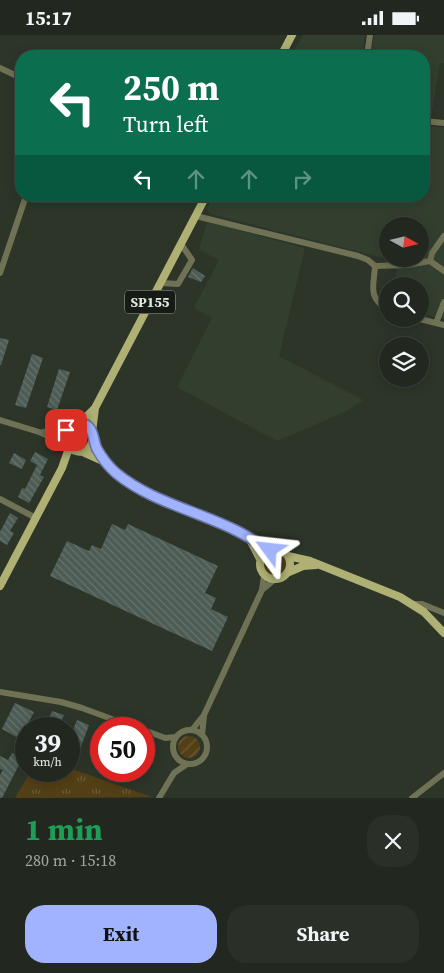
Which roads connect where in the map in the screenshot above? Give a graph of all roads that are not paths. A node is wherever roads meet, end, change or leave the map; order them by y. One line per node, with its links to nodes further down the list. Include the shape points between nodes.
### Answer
1 (292, 35): 3 (main road)
2 (370, 35): 4 (street)
3 (284, 50)
4 (368, 50)
5 (0, 68): 6 (street)
6 (15, 75)
7 (430, 122): 8 (street)
8 (444, 123)
9 (24, 202): 17 (street)
10 (203, 202): 11 (main road, SP155)
11 (196, 216): 13 (main road, SP155); 15 (street, via 358,256)
12 (444, 236): 14 (street)
13 (181, 244): 18 (main road, SP155); 18 (street, via 192,260 178,285)
14 (430, 261): 15 (street); 16 (street)
15 (375, 266): 20 (street, via 372,294)
16 (444, 271)
17 (0, 273)
18 (161, 283): 24 (main road, SP155)
19 (444, 302): 22 (street)
20 (379, 305)
21 (429, 321): 22 (street)
22 (436, 323): 23 (street)
23 (444, 325)
24 (95, 409): 26 (main road, SP155); 29 (main road, SP155)
25 (0, 420): 28 (street)
26 (77, 423): 27 (main road); 29 (main road, via 86,425)
27 (69, 427): 28 (street); 31 (main road, via 64,437)
28 (39, 432): 31 (street)
29 (92, 432): 30 (main road)
30 (93, 441): 32 (main road); 33 (main road)
31 (67, 446): 32 (main road); 34 (main road)
32 (80, 452): 33 (main road); 34 (main road)
33 (103, 461): 37 (main road, via 135,488)
34 (62, 468): 36 (main road)
35 (0, 499): 36 (street)
36 (36, 517): 45 (main road)
37 (249, 538): 38 (main road); 40 (main road)
38 (270, 550): 39 (main road, via 282,551); 40 (main road)
39 (288, 556): 41 (main road); 42 (main road)
40 (260, 559): 43 (main road)
41 (322, 565): 42 (main road, via 304,566); 47 (main road)
42 (289, 572): 44 (main road)
43 (264, 576): 44 (main road); 46 (street)
44 (274, 580): 46 (street)
45 (0, 586)
46 (262, 590): 52 (street)
47 (413, 605): 48 (street, via 422,604); 49 (main road)
48 (444, 614): 49 (street)
49 (434, 621): 50 (main road)
50 (444, 633)
51 (0, 692): 53 (street, via 61,702)
52 (204, 715): 54 (street); 56 (street)
53 (104, 717)
54 (192, 730): 56 (street); 57 (street)
55 (155, 735): 58 (street)
56 (202, 735): 61 (street, via 207,744 205,755 198,762)
57 (176, 737): 58 (street); 59 (street)
58 (165, 738): 59 (street)
59 (173, 746): 60 (street)
60 (177, 757): 61 (street); 62 (street)
61 (187, 764): 62 (street)
62 (174, 773): 64 (street)
63 (444, 773): 65 (street)
64 (159, 798)
65 (412, 798)

